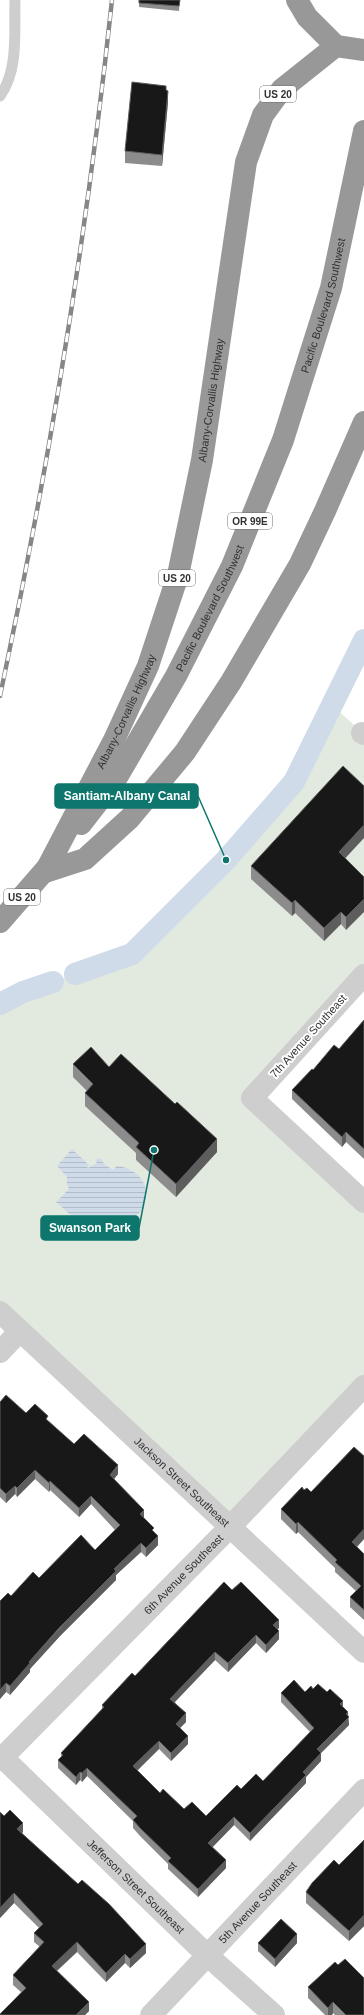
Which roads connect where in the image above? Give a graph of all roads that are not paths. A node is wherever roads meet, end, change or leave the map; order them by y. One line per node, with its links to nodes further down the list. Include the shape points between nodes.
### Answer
1 (15, 0): 5 (lane, via 12,66)
2 (297, 0): 3 (highway, via 308,17)
3 (336, 46): 4 (highway); 8 (highway, Albany-Corvallis Highway / US 20, via 282,89 262,115 246,162 202,460 178,575 148,666 114,740)
4 (364, 50)
5 (0, 96)
6 (364, 131): 8 (highway, Pacific Boulevard Southwest / OR 99E, via 331,288 283,440 232,566 176,676 116,779)
7 (364, 422): 8 (highway, via 300,564 231,682 185,752 130,818 85,859)
8 (45, 872): 9 (highway, US 20)
9 (0, 922)
10 (364, 975): 11 (street, 7th Avenue Southeast, via 252,1098)
11 (364, 1202)
12 (0, 1312): 13 (street, Jackson Street Southeast)
13 (20, 1331): 14 (street); 16 (street, Jackson Street Southeast)
14 (0, 1352)
15 (364, 1386): 16 (street, 6th Avenue Southeast)
16 (230, 1527): 17 (street, Jackson Street Southeast); 18 (street, 6th Avenue Southeast)
17 (364, 1652)
18 (1, 1757): 20 (street, Jefferson Street Southeast)
19 (364, 1790): 20 (street, 5th Avenue Southeast)
20 (207, 1955): 21 (street, 5th Avenue Southeast); 22 (street, Jefferson Street Southeast)
21 (151, 2015)
22 (274, 2015)

